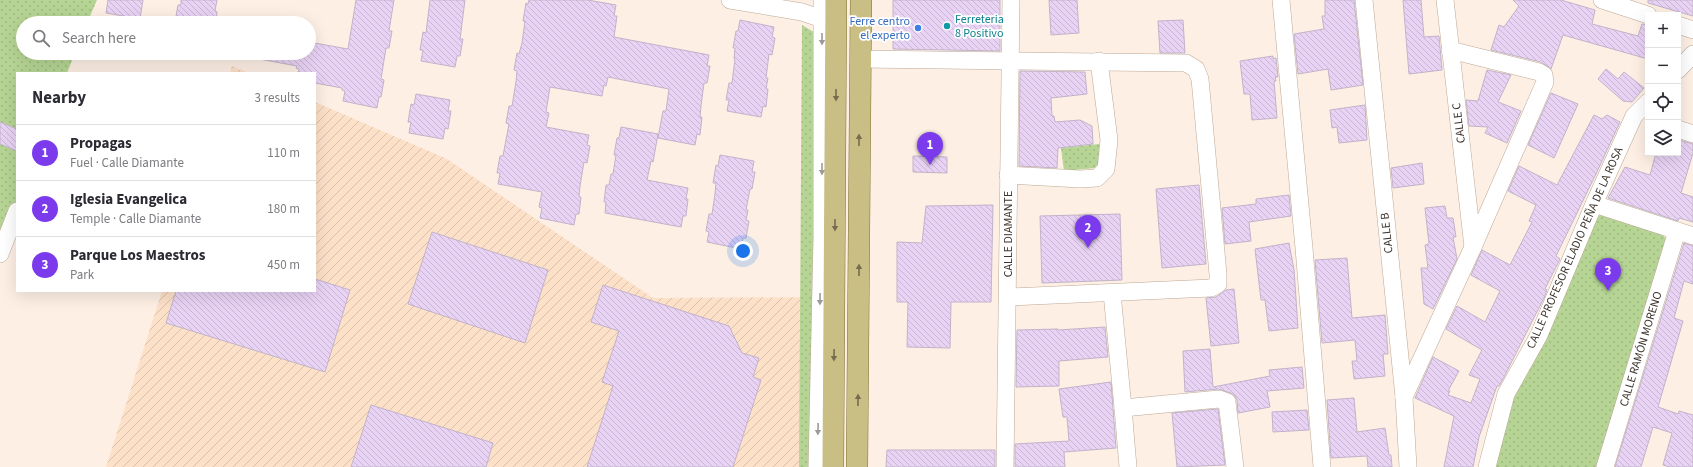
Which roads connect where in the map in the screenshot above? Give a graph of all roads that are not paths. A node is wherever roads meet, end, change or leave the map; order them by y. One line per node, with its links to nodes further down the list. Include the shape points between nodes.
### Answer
1 (730, 0): 12 (street, via 802,12)
2 (822, 0): 12 (street)
3 (836, 0): 35 (main road, one-way to 35)
4 (861, 0): 17 (main road)
5 (1011, 0): 18 (street, CALLE DIAMANTE)
6 (1281, 0): 40 (street)
7 (1364, 0): 32 (street, CALLE B)
8 (1445, 0): 15 (street, CALLE C)
9 (1602, 0): 10 (street)
10 (1624, 3): 11 (street)
11 (1645, 14)
12 (822, 19): 34 (street, one-way to 34, via 822,237)
13 (1681, 26): 14 (street)
14 (1693, 30)
15 (1450, 50): 28 (street, CALLE C); 28 (street, via 1539,72 1544,76 1545,82)
16 (1693, 54): 20 (street)
17 (860, 59): 18 (street); 36 (main road, one-way to 17)
18 (1009, 61): 19 (street); 24 (street, CALLE DIAMANTE)
19 (1099, 61): 24 (street, via 1109,140 1106,169 1097,178); 30 (street, via 1186,63 1196,70 1200,79 1218,274 1218,284 1211,288)
20 (1681, 67)
21 (1641, 118): 25 (street, CALLE PROFESOR ELADIO PEÑA DE LA ROSA)
22 (1681, 130): 23 (street)
23 (1693, 134)
24 (1008, 175): 31 (street, CALLE DIAMANTE)
25 (1594, 204): 27 (street); 42 (street, CALLE PROFESOR ELADIO PEÑA DE LA ROSA, via 1539,335 1506,394)
26 (16, 214): 29 (street)
27 (1685, 233): 43 (street, CALLE RAMÓN MORENO)
28 (1473, 247): 32 (street)
29 (0, 254)
30 (1112, 293): 31 (street); 33 (street)
31 (1008, 296): 37 (street, CALLE DIAMANTE)
32 (1404, 397): 41 (street, CALLE B)
33 (1123, 408): 38 (street); 39 (street, via 1220,399 1227,402)
34 (817, 467)
35 (833, 467)
36 (857, 467)
37 (1005, 467)
38 (1128, 467)
39 (1235, 467)
40 (1322, 467)
41 (1408, 467)
42 (1487, 467)
43 (1604, 467)

